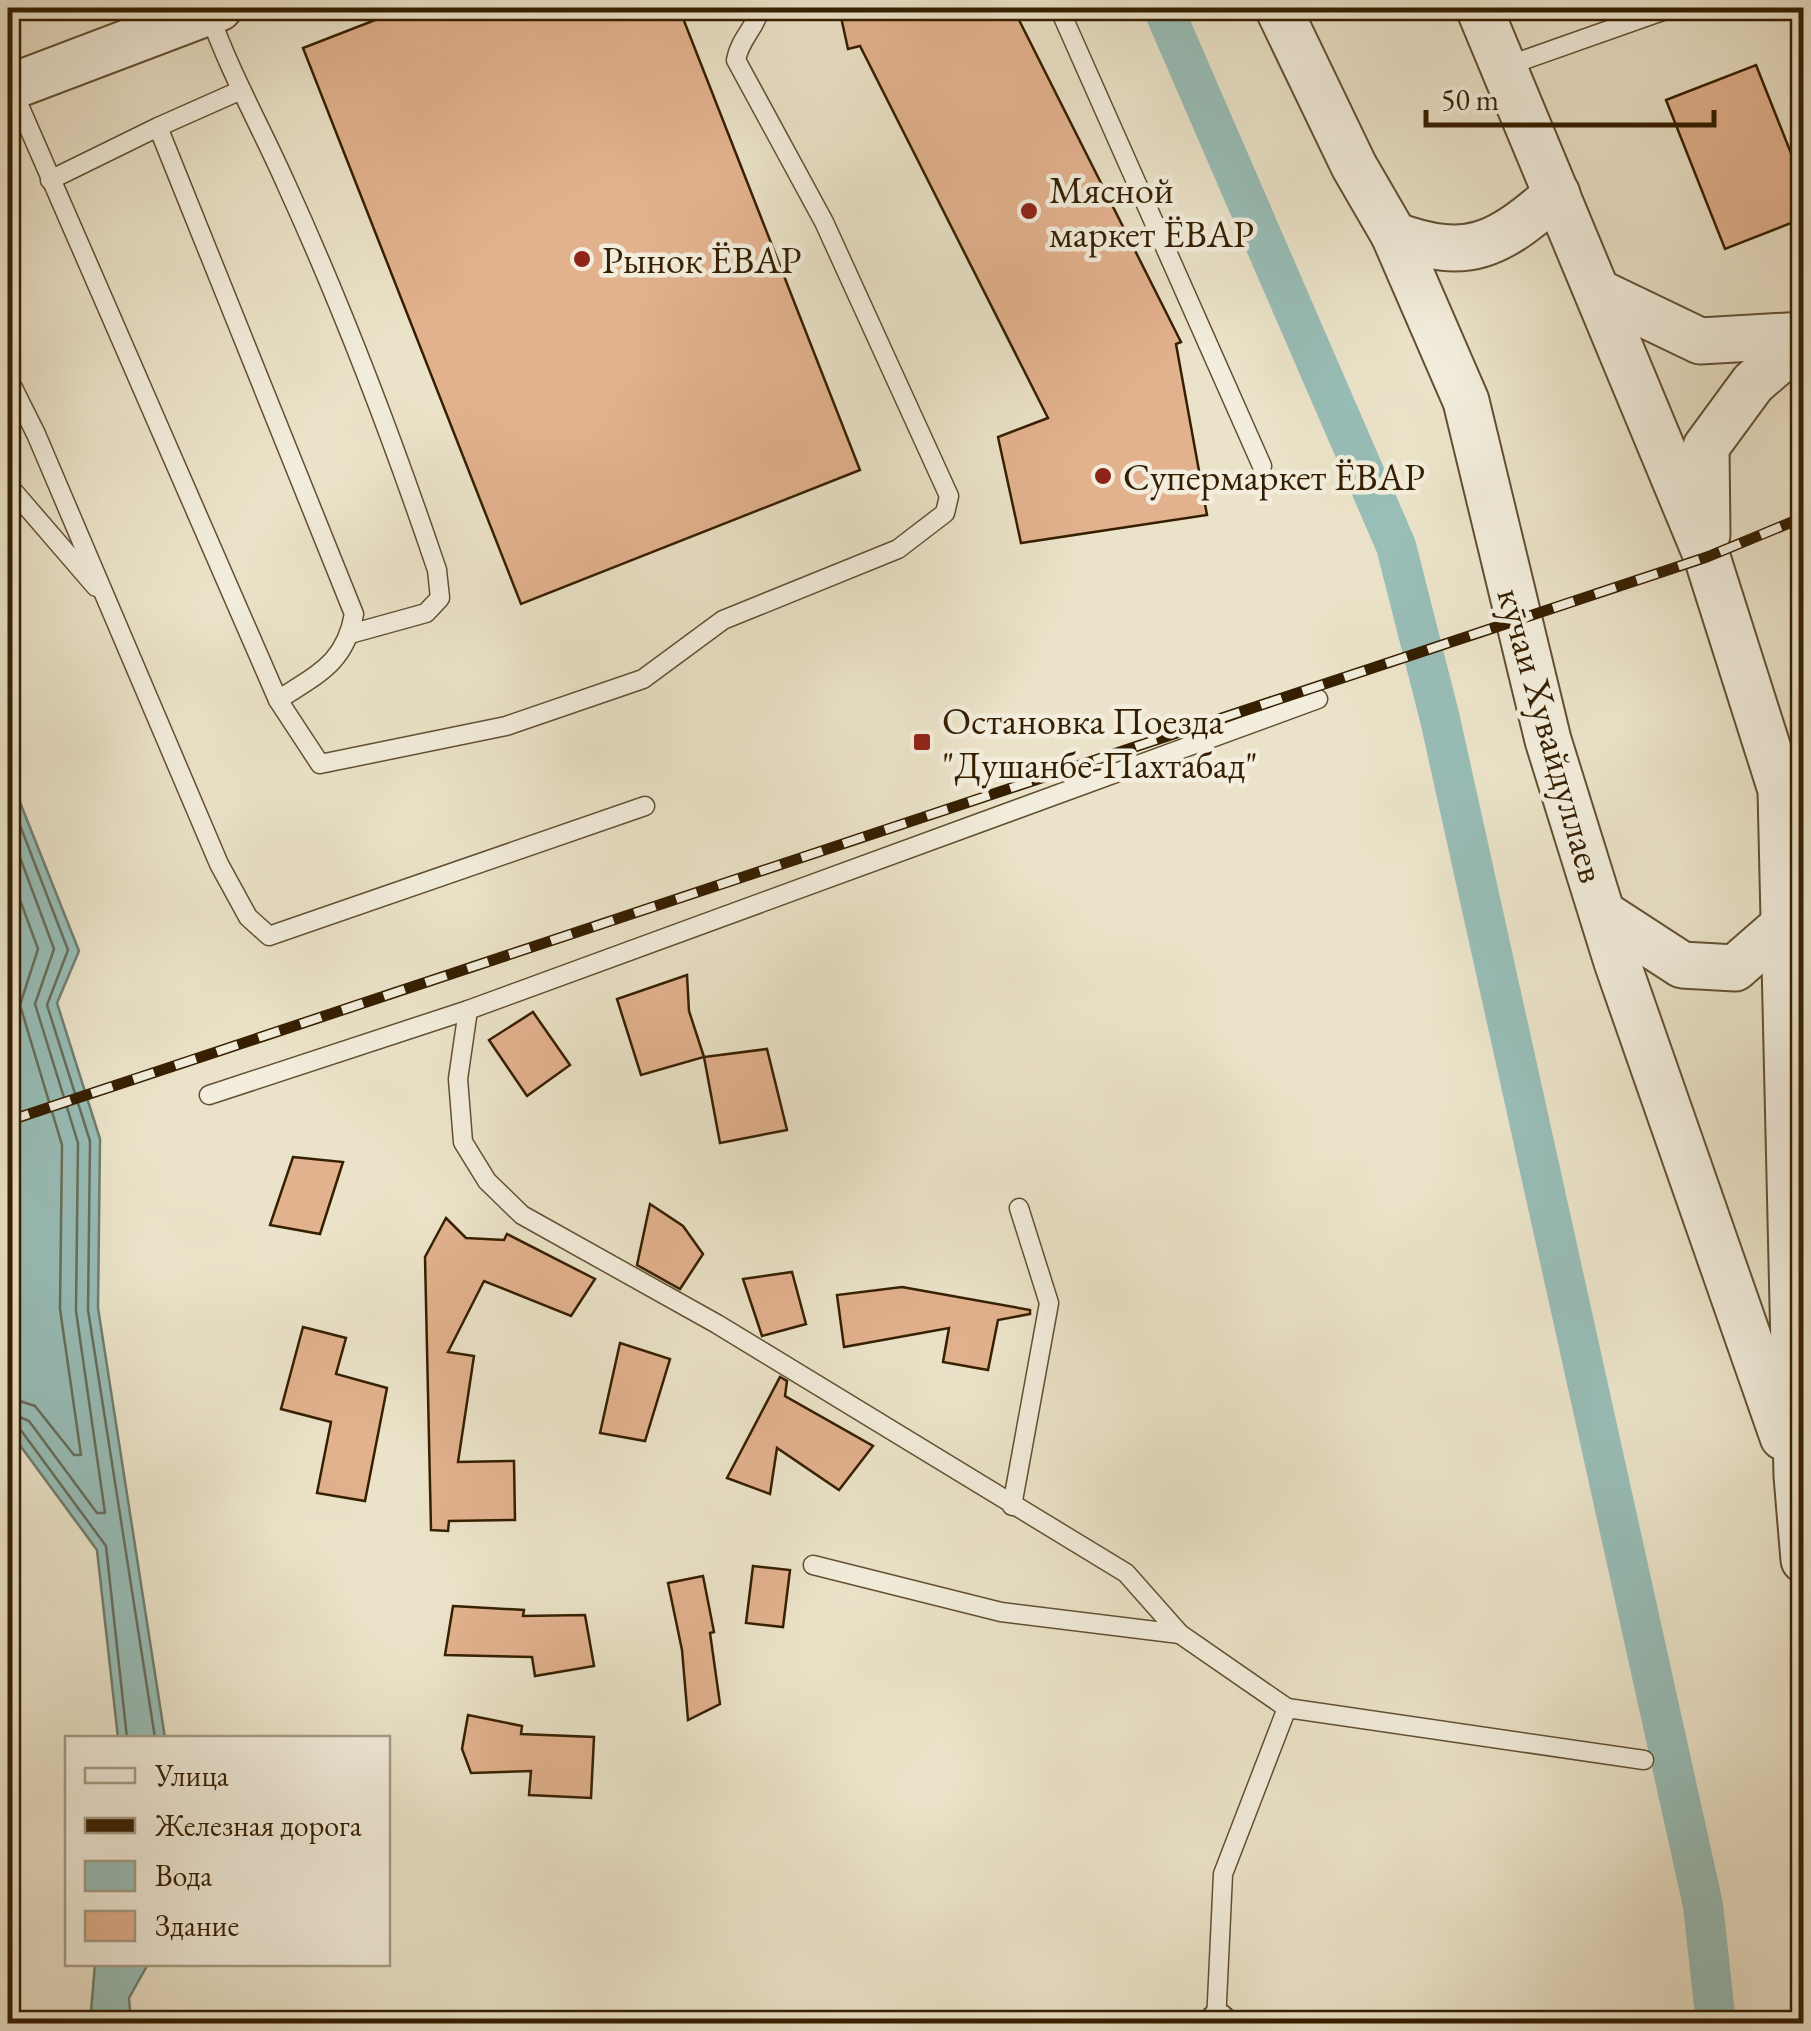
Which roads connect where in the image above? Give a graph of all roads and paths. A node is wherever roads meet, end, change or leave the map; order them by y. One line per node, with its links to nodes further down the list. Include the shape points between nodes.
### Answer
1 (760, 8): 23 (lane, via 739,41 736,60 824,222 950,496 945,512 898,549 723,620 643,679 506,726 320,764)
2 (1059, 8): 17 (lane)
3 (1278, 8): 13 (street, кӯчаи Хувайдуллаев)
4 (1480, 8): 7 (street, кӯчаи Хувайдуллаев)
5 (1671, 8): 7 (lane)
6 (214, 10): 8 (street); 9 (lane)
7 (1504, 67): 12 (street, кӯчаи Хувайдуллаев)
8 (9, 88): 11 (lane)
9 (239, 91): 10 (lane); 21 (lane, via 348,327 437,570 440,598 426,613)
10 (158, 127): 11 (lane); 21 (lane, via 354,614)
11 (50, 180): 23 (lane)
12 (1557, 194): 13 (street, via 1481,246 1435,250); 14 (street, кӯчаи Хувайдуллаев)
13 (1394, 235): 25 (street, кӯчаи Хувайдуллаев, via 1466,400 1548,740)
14 (1598, 292): 15 (street, via 1700,341); 19 (street, кӯчаи Хувайдуллаев)
15 (1804, 337): 19 (street, via 1753,384 1706,447)
16 (8, 378): 20 (lane)
17 (1262, 466)
18 (8, 485): 20 (lane)
19 (1707, 558): 26 (street, кӯчаи Хувайдуллаев, via 1781,790)
20 (108, 601): 24 (lane, via 219,864 248,917 269,936)
21 (350, 634): 23 (lane, via 336,662)
22 (1318, 699): 27 (lane)
23 (278, 700)
24 (646, 806)
25 (1602, 913): 26 (street, via 1682,966 1735,968); 30 (street, кӯчаи Хувайдуллаев)
26 (1782, 927): 30 (street, кӯчаи Хувайдуллаев)
27 (468, 1010): 28 (lane); 31 (lane, via 458,1078 463,1142 488,1181 522,1214)
28 (209, 1095)
29 (1018, 1208): 31 (lane, via 1048,1303)
30 (1797, 1476): 32 (street, кӯчаи Хувайдуллаев)
31 (1012, 1506): 34 (lane, via 1126,1573)
32 (1804, 1560)
33 (813, 1564): 34 (lane, via 1001,1612)
34 (1180, 1634): 35 (lane)
35 (1286, 1708): 36 (lane); 37 (lane, via 1223,1874)
36 (1644, 1760)
37 (1219, 2023): 38 (lane)
38 (1208, 2024)

